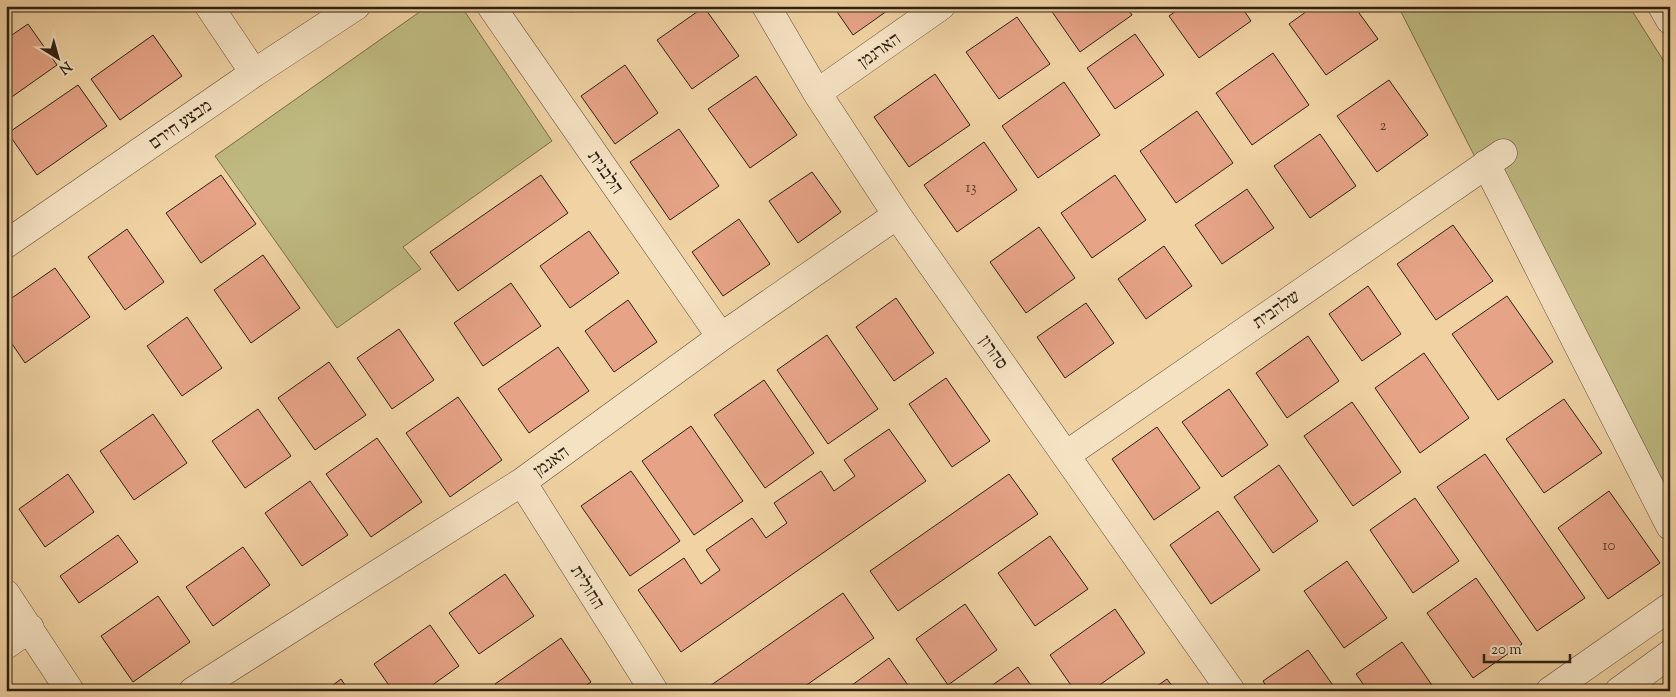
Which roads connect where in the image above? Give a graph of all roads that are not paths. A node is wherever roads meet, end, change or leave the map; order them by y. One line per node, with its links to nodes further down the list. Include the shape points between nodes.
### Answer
1 (210, 6): 8 (street)
2 (356, 6): 8 (street, מבצע חירם)
3 (491, 6): 12 (street, הלבנית)
4 (766, 6): 9 (street, סהרון)
5 (941, 6): 9 (street, הארגמן)
6 (1662, 6): 7 (street)
7 (1670, 20)
8 (254, 73): 11 (street, מבצע חירם)
9 (817, 93): 10 (street, סהרון)
10 (898, 214): 12 (street, האגמן); 13 (street, סהרון)
11 (6, 244)
12 (721, 337): 14 (street, האגמן)
13 (1066, 455): 15 (street, שלהבית, via 1494,158); 25 (street, סהרון)
14 (522, 482): 23 (street, האגמן); 24 (street, החולית)
15 (1670, 526)
16 (6, 594): 18 (street)
17 (1670, 607): 21 (street)
18 (30, 628): 19 (street); 22 (street)
19 (6, 645)
20 (1670, 654): 26 (street)
21 (1554, 689)
22 (70, 691)
23 (193, 691)
24 (654, 691)
25 (1231, 691)
26 (1619, 691)

